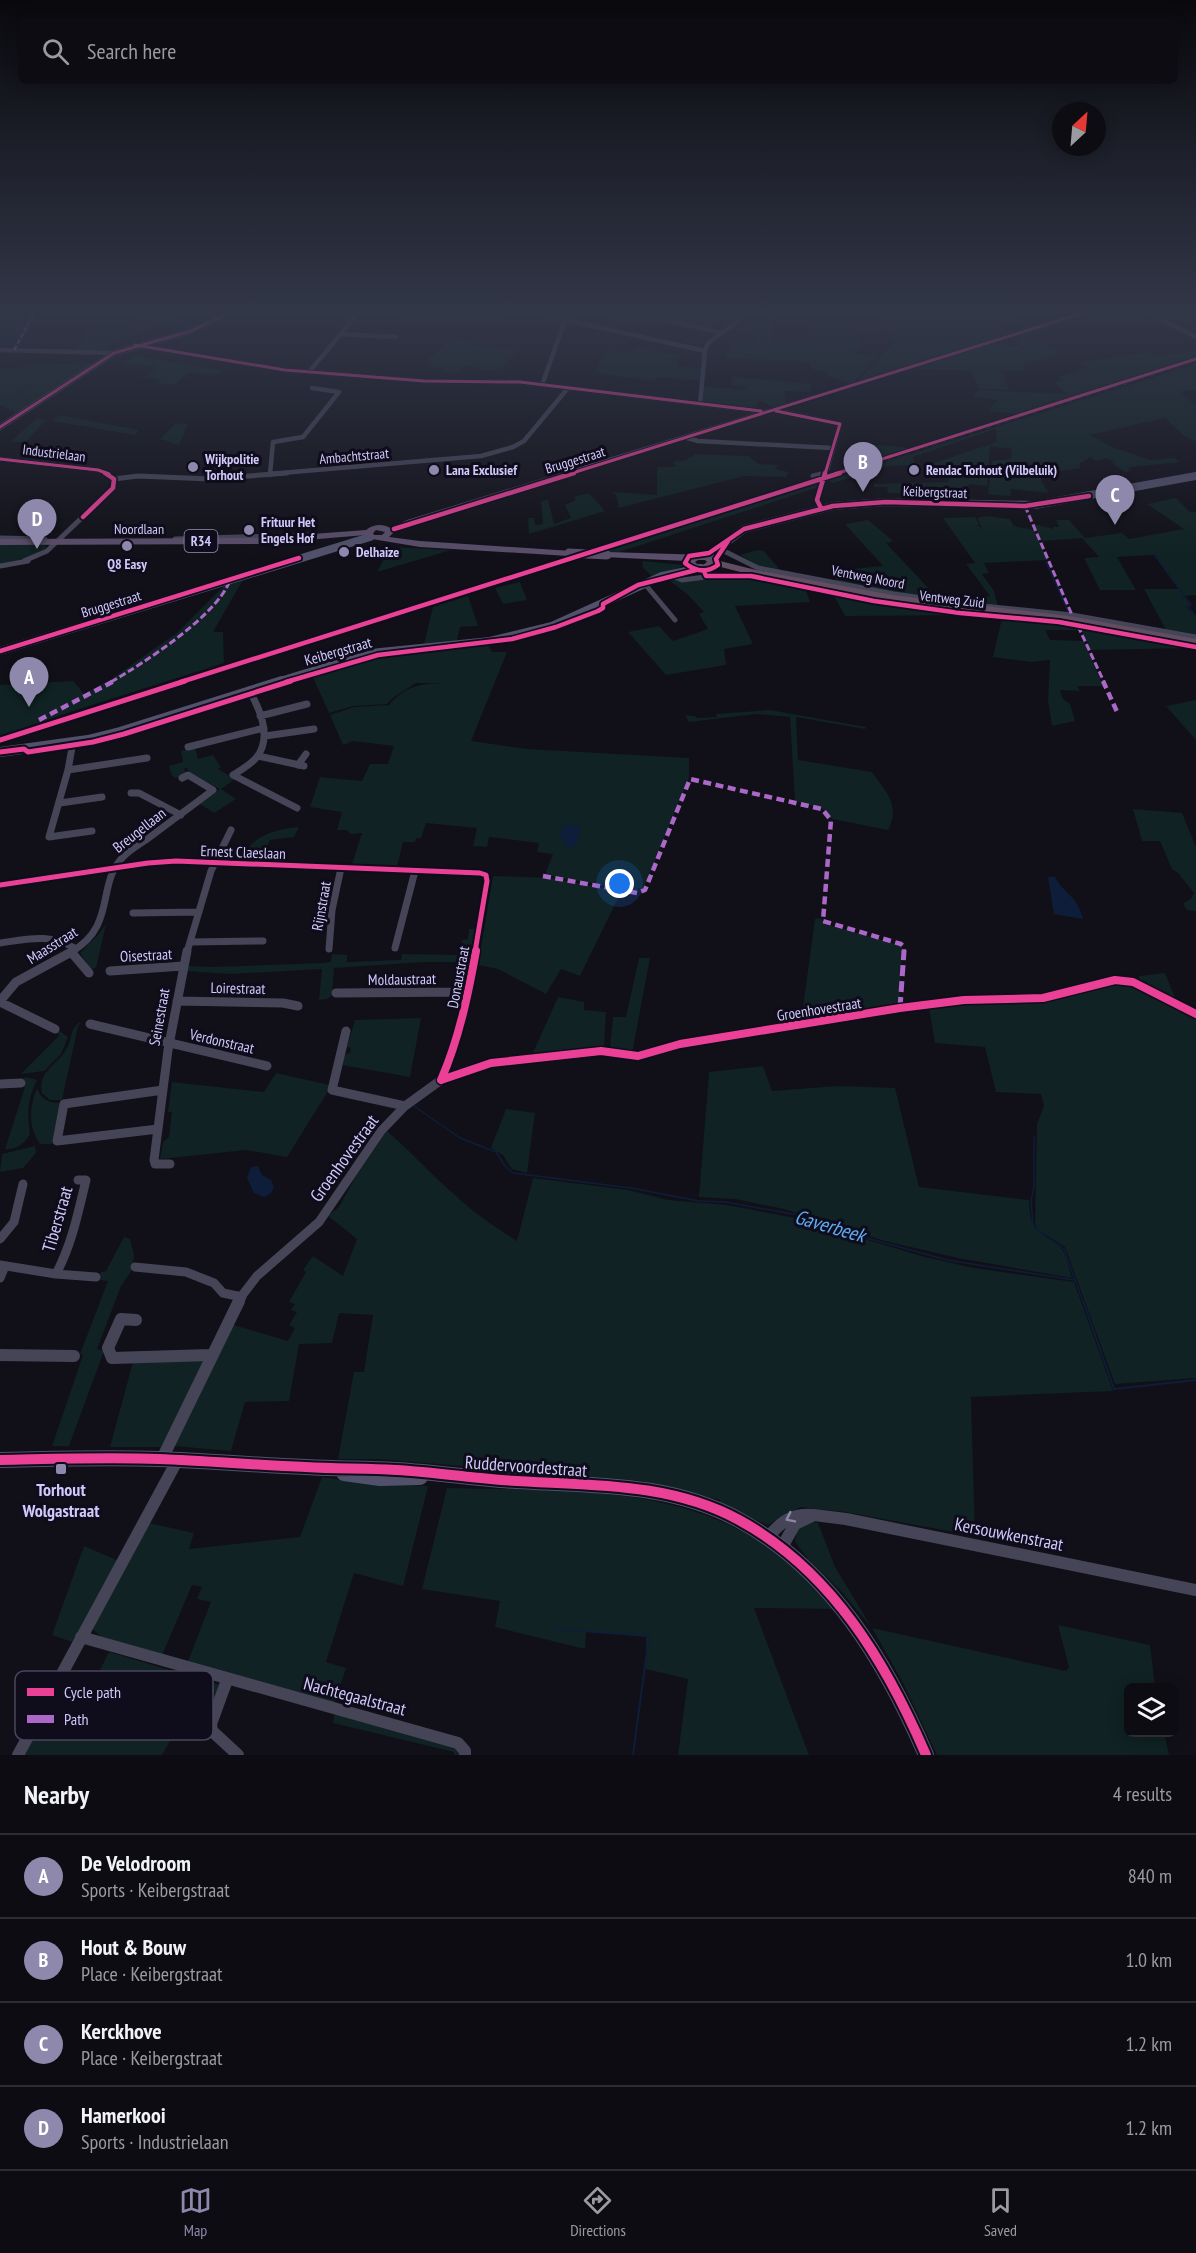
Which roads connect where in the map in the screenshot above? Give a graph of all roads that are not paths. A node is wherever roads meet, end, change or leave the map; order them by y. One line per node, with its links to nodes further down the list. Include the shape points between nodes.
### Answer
1 (51, 394): 10 (street)
2 (337, 394): 14 (street, via 303,436 273,442)
3 (563, 394): 14 (street, Ambachtstraat, via 524,441 513,447 469,458)
4 (617, 394): 7 (street)
5 (701, 394): 7 (street)
6 (828, 394): 9 (main road, Bruggestraat)
7 (700, 404): 8 (street)
8 (750, 410): 9 (street); 9 (street)
9 (767, 413): 11 (main road, Bruggestraat); 12 (street, via 840,424)
10 (0, 427)
11 (687, 438): 12 (street); 22 (main road, Bruggestraat)
12 (832, 448): 17 (street)
13 (0, 459): 18 (street, Industrielaan, via 98,470)
14 (270, 475): 18 (street, Ambachtstraat, via 190,480 131,474)
15 (813, 476): 17 (street)
16 (1196, 476): 19 (street, Keibergstraat)
17 (824, 477): 21 (street, via 817,500)
18 (114, 478): 28 (street, via 112,488)
19 (1180, 479): 20 (street); 21 (street, Keibergstraat, via 1035,505 886,502)
20 (1196, 486)
21 (820, 508): 30 (street, Keibergstraat, via 744,529)
22 (388, 531): 23 (main road); 26 (main road, Bruggestraat); 29 (main road)
23 (370, 533): 25 (main road, Noordlaan / R34); 26 (main road)
24 (319, 536): 25 (main road, Noordlaan / R34); 28 (main road, Noordlaan / R34); 28 (main road, Noordlaan / R34, via 270,540); 31 (street, via 329,542)
25 (353, 537): 31 (street, Bruggestraat)
26 (381, 538): 29 (main road)
27 (0, 539): 28 (main road, Noordlaan / R34); 28 (main road, Noordlaan / R34)
28 (60, 540): 34 (street, via 44,553)
29 (397, 541): 32 (main road, bridge)
30 (719, 549): 33 (street, Keibergstraat); 39 (street, Ventweg Noord, via 753,566 894,594 1072,615)
31 (319, 552): 42 (street, Bruggestraat)
32 (691, 562): 33 (main road); 35 (street, Keibergstraat)
33 (708, 562): 35 (street, Keibergstraat); 40 (highway, via 911,602 1069,619)
34 (0, 567)
35 (679, 572): 36 (street, Keibergstraat)
36 (670, 574): 37 (street, Keibergstraat); 41 (street, Ventweg Zuid, via 682,580 751,576 874,601 1059,622)
37 (644, 583): 38 (street); 43 (street, Keibergstraat, via 585,613 542,629 482,642 371,653)
38 (675, 620)
39 (1196, 638)
40 (1196, 642)
41 (1196, 647)
42 (0, 651)
43 (249, 690): 45 (street); 49 (street, Keibergstraat, via 120,732)
44 (307, 704): 45 (street)
45 (260, 716): 46 (street)
46 (264, 728): 48 (street); 50 (street)
47 (314, 729): 48 (street)
48 (266, 736): 53 (street)
49 (73, 742): 51 (street, Keibergstraat); 55 (street)
50 (188, 747)
51 (0, 752)
52 (306, 754): 53 (street, via 301,765)
53 (258, 756): 60 (street, via 233,775)
54 (147, 758): 55 (street, via 140,764)
55 (68, 770): 59 (street)
56 (185, 774): 61 (street, Breugellaan, via 213,790)
57 (137, 791): 61 (street)
58 (102, 797): 59 (street)
59 (60, 803): 63 (street, via 49,837)
60 (297, 808)
61 (180, 815): 65 (street, Breugellaan, via 124,856)
62 (231, 830): 64 (street, Seinestraat)
63 (92, 831)
64 (215, 863): 65 (street, Ernest Claeslaan, via 176,861); 66 (street, Ernest Claeslaan); 70 (street, Seinestraat)
65 (114, 868): 69 (street, Ernest Claeslaan); 77 (street, Maasstraat, via 100,924)
66 (341, 868): 67 (street, Ernest Claeslaan); 76 (street, Rijnstraat)
67 (415, 871): 68 (street, Ernest Claeslaan); 75 (street)
68 (486, 875): 81 (street, Donaustraat)
69 (0, 885)
70 (198, 912): 71 (street); 73 (street, Seinestraat)
71 (133, 913)
72 (263, 941): 73 (street)
73 (190, 942): 78 (street, Seinestraat)
74 (0, 943): 77 (street, via 50,937 65,941)
75 (395, 948)
76 (329, 949)
77 (74, 951): 80 (street); 83 (street, Maasstraat, via 20,980)
78 (183, 966): 79 (street, Oisestraat); 84 (street, Seinestraat)
79 (110, 970)
80 (89, 973)
81 (469, 992): 82 (street, Moldaustraat); 92 (street, Donaustraat)
82 (336, 993)
83 (0, 1001): 88 (street)
84 (177, 1001): 85 (street, Loirestraat); 90 (street, Seinestraat)
85 (298, 1006)
86 (1196, 1014): 92 (street, Groenhovestraat, via 1132,982 1115,980 1042,998 964,1000 890,1010 680,1044 638,1056 601,1051 491,1063)
87 (90, 1024): 90 (street, Verdonstraat)
88 (55, 1029)
89 (346, 1031): 96 (street, via 332,1090)
90 (170, 1042): 91 (street, Verdonstraat); 95 (street, Seinestraat)
91 (267, 1066)
92 (441, 1080): 96 (street, Groenhovestraat)
93 (21, 1083): 94 (street)
94 (0, 1084)
95 (163, 1090): 97 (street, Seinestraat); 97 (street, via 64,1104 57,1141)
96 (405, 1106): 107 (street, Groenhovestraat, via 369,1147 319,1222 257,1276)
97 (158, 1129): 98 (street, Seinestraat, via 155,1164)
98 (170, 1164)
99 (78, 1180): 104 (street, Tiberstraat, via 86,1180 75,1230)
100 (23, 1184): 101 (street, via 14,1222)
101 (0, 1239)
102 (3, 1266): 104 (street); 106 (street)
103 (135, 1267): 107 (street, via 186,1272 214,1283 223,1293)
104 (56, 1274): 105 (street)
105 (96, 1277)
106 (0, 1278)
107 (242, 1298): 110 (street, Groenhovestraat)
108 (136, 1320): 110 (street, via 121,1319 108,1348 112,1358)
109 (0, 1355): 111 (street)
110 (210, 1355): 113 (street, Groenhovestraat)
111 (74, 1356)
112 (0, 1460): 113 (street, Ruddervoordestraat)
113 (169, 1460): 114 (street, Ruddervoordestraat, via 320,1468 380,1478 440,1475 630,1488 682,1498 727,1514); 116 (street)
114 (775, 1542): 115 (street, Kersouwkenstraat, via 795,1524 814,1515); 127 (street, Ruddervoordestraat, via 834,1597 861,1634 912,1722)
115 (1196, 1590)
116 (81, 1637): 117 (street); 118 (street, Nachtegaalstraat)
117 (63, 1671)
118 (196, 1671)
119 (213, 1676): 120 (street, Nachtegaalstraat)
120 (227, 1680): 121 (street); 126 (street, Nachtegaalstraat, via 458,1743)
121 (213, 1721)
122 (213, 1732): 125 (street)
123 (26, 1740): 124 (street)
124 (18, 1755)
125 (238, 1755)
126 (465, 1755)
127 (926, 1755)

